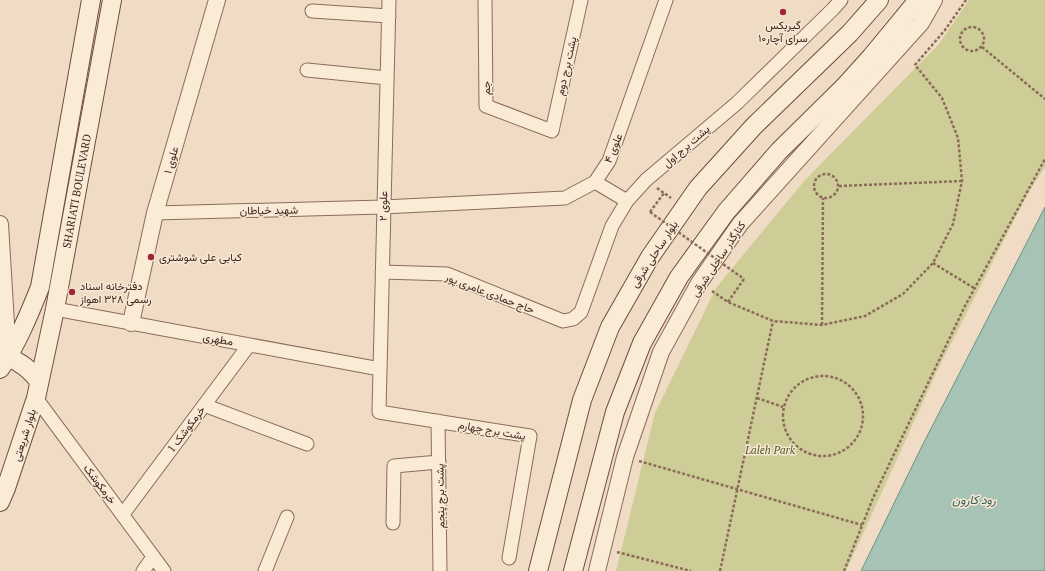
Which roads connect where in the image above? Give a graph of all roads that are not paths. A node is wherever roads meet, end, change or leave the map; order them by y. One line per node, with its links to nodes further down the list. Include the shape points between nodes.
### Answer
1 (91, 0): 28 (main road, SHARIATI BOULEVARD, via 40,287)
2 (112, 0): 24 (main road, SHARIATI BOULEVARD)
3 (217, 0): 21 (street, علوی ۱)
4 (389, 0): 13 (street, علوی ۲)
5 (485, 0): 17 (street, جم, via 486,106)
6 (581, 0): 17 (street, پشت برج دوم)
7 (666, 0): 18 (street, علوی ۴, via 609,161)
8 (841, 0): 19 (street, پشت برج اول, via 737,103 646,180)
9 (879, 0): 46 (main road, بلوار ساحلی شرقی, via 850,33 754,126 698,188 650,257 610,327 582,400)
10 (918, 0): 16 (main road, via 871,57)
11 (934, 0): 16 (street, کنارگذر ساحلی شرقی, via 921,24)
12 (312, 11): 13 (street)
13 (389, 16): 15 (street, علوی ۲)
14 (307, 70): 15 (street)
15 (387, 78): 20 (street, علوی ۲)
16 (850, 91): 47 (main road, via 780,151 726,212 675,284 642,343 615,412); 48 (street, کنارگذر ساحلی شرقی, via 740,224 699,283 661,352 625,457)
17 (552, 131)
18 (595, 182): 19 (street); 20 (street, علوی ۴, via 565,198)
19 (627, 201): 25 (street, پشت برج اول, via 612,226 581,312)
20 (383, 208): 21 (street, شهید خیاطان); 23 (street, علوی ۲)
21 (155, 212): 26 (street, علوی ۱)
22 (0, 224): 28 (street)
23 (382, 272): 25 (street, حاج حمادی عامری پور, via 447,274 563,321); 29 (street, علوی ۲)
24 (55, 308): 26 (street, مطهری); 30 (main road, SHARIATI BOULEVARD)
25 (573, 319)
26 (131, 323): 27 (street, مطهری)
27 (249, 344): 29 (street, مطهری); 31 (street, خرمکوشک 1)
28 (4, 363): 30 (main road, via 23,364 31,371)
29 (380, 369): 32 (street, علوی ۲)
30 (38, 390): 36 (main road, بلوار شریعتی); 37 (street, خرمکوشک)
31 (204, 405): 34 (street); 37 (street, خرمکوشک 1)
32 (379, 412): 33 (street, پشت برج چهارم)
33 (438, 421): 35 (street, پشت برج پنجم); 41 (street, پشت برج چهارم, via 530,436)
34 (307, 444)
35 (439, 462): 39 (street, via 394,466); 45 (street, پشت برج پنجم)
36 (2, 493)
37 (123, 514): 40 (street, خرمکوشک)
38 (287, 517): 44 (street)
39 (393, 523)
40 (153, 557): 42 (street); 43 (street, خرمکوشک)
41 (509, 558)
42 (143, 571)
43 (164, 571)
44 (265, 571)
45 (440, 571)
46 (538, 571)
47 (574, 571)
48 (598, 571)

